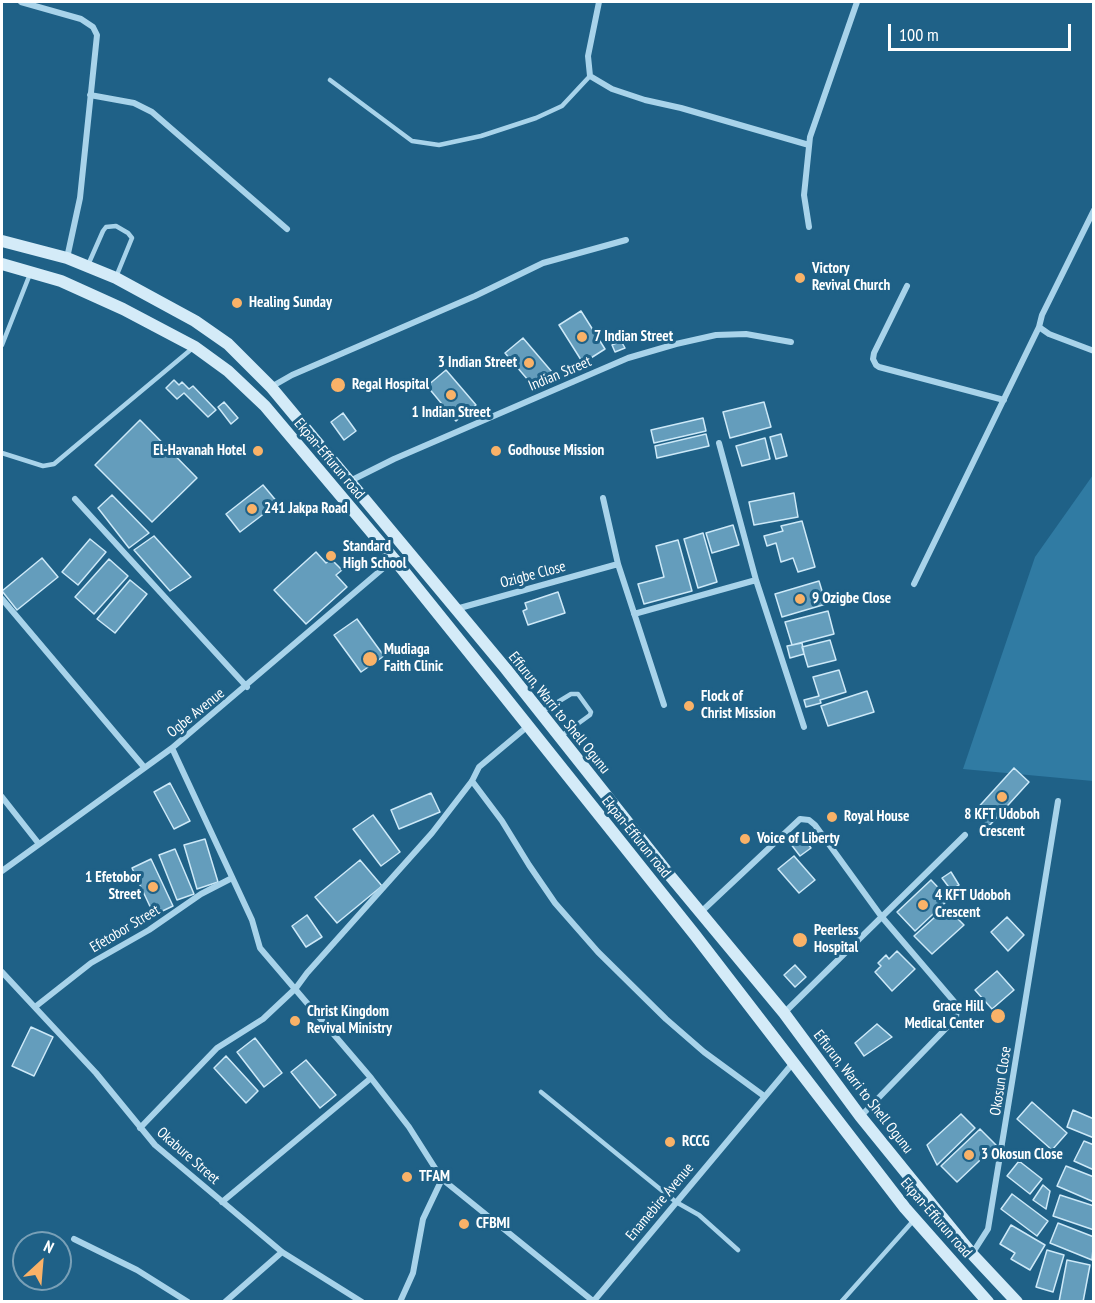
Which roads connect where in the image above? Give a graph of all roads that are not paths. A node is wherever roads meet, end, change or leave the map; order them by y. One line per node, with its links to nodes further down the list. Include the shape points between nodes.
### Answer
1 (21, 2): 6 (street, via 81,19 93,27 97,35)
2 (599, 2): 4 (street, via 588,56)
3 (857, 2): 7 (street)
4 (590, 76): 5 (lane, via 562,106 537,118 439,145 412,141); 7 (street, via 612,89 645,100)
5 (330, 80)
6 (90, 95): 10 (street, via 134,103 152,112); 13 (street, via 80,198)
7 (809, 145): 9 (street, via 804,195)
8 (1094, 210): 19 (street)
9 (808, 227)
10 (286, 229)
11 (626, 240): 24 (street, via 543,263)
12 (2, 242): 13 (main road, Effurun, Warri to Shell Ogunu)
13 (67, 258): 15 (main road, Effurun, Warri to Shell Ogunu)
14 (2, 264): 16 (main road, Ekpan-Effurun road)
15 (88, 265): 17 (main road, Effurun, Warri to Shell Ogunu); 17 (lane, via 102,231 116,226 132,238)
16 (31, 272): 21 (lane); 22 (main road, Ekpan-Effurun road, via 61,281)
17 (116, 278): 24 (main road, Effurun, Warri to Shell Ogunu, via 195,321 228,344)
18 (907, 286): 25 (street, via 874,353 876,365)
19 (1039, 327): 23 (street); 25 (street)
20 (791, 342): 28 (street, Indian Street, via 746,334 716,335 628,358)
21 (2, 345)
22 (195, 346): 27 (lane, via 54,464 43,466); 31 (main road, Ekpan-Effurun road, via 265,406)
23 (1094, 351)
24 (271, 387): 28 (main road, Effurun, Warri to Shell Ogunu)
25 (1004, 400): 34 (street)
26 (718, 443): 33 (street)
27 (2, 453)
28 (350, 481): 36 (main road, Effurun, Warri to Shell Ogunu)
29 (603, 498): 32 (street)
30 (75, 499): 38 (street)
31 (394, 559): 38 (street, Ogbe Avenue); 41 (main road, Ekpan-Effurun road)
32 (618, 564): 36 (street, Ozigbe Close); 37 (street)
33 (756, 580): 37 (street); 42 (street)
34 (914, 584)
35 (2, 599): 45 (street)
36 (455, 609): 40 (main road, Effurun, Warri to Shell Ogunu)
37 (634, 614): 39 (street)
38 (247, 687): 44 (street, Ogbe Avenue)
39 (664, 705)
40 (541, 713): 43 (main road, Effurun, Warri to Shell Ogunu); 43 (lane, via 578,693 590,716)
41 (528, 726): 46 (street, via 479,767); 59 (main road, Ekpan-Effurun road)
42 (804, 727)
43 (560, 737): 53 (main road, Effurun, Warri to Shell Ogunu)
44 (172, 748): 45 (street, Ogbe Avenue); 52 (street)
45 (144, 767): 50 (street, Ogbe Avenue)
46 (472, 781): 56 (street, via 432,833); 62 (street, via 555,903 598,952 704,1052)
47 (2, 797): 50 (street)
48 (1058, 801): 72 (street, Okosun Close, via 988,1229)
49 (965, 835): 54 (street)
50 (39, 844): 51 (street, Ogbe Avenue)
51 (2, 871)
52 (232, 878): 56 (street, via 260,948); 57 (street, Efetobor Street, via 91,963)
53 (700, 912): 54 (street, via 800,819 815,825); 58 (main road, Effurun, Warri to Shell Ogunu)
54 (881, 916): 58 (street); 63 (street, via 957,1005 958,1011 956,1018)
55 (2, 972): 57 (street, Okabure Street)
56 (296, 988): 60 (street); 64 (street, via 263,1019 217,1048)
57 (35, 1007): 64 (street, Okabure Street)
58 (784, 1013): 63 (main road, Effurun, Warri to Shell Ogunu)
59 (793, 1062): 62 (street, Enamebire Avenue); 68 (main road, Ekpan-Effurun road)
60 (371, 1078): 65 (street); 66 (street)
61 (541, 1092): 67 (lane)
62 (764, 1096): 67 (street, Enamebire Avenue)
63 (860, 1116): 72 (main road, Effurun, Warri to Shell Ogunu)
64 (140, 1128): 66 (street, Okabure Street)
65 (442, 1179): 73 (street); 77 (street, via 423,1219 413,1273)
66 (222, 1202): 71 (street, Okabure Street)
67 (676, 1202): 70 (lane, via 699,1215); 73 (street, Enamebire Avenue)
68 (915, 1219): 78 (lane); 79 (main road, Ekpan-Effurun road)
69 (74, 1239): 74 (street, via 137,1270)
70 (738, 1250)
71 (282, 1252): 75 (street); 76 (street, Okabure Street)
72 (972, 1254): 80 (main road, Effurun, Warri to Shell Ogunu)
73 (595, 1301)
74 (188, 1302)
75 (225, 1302)
76 (362, 1302)
77 (400, 1302)
78 (841, 1302)
79 (988, 1302)
80 (1017, 1302)

